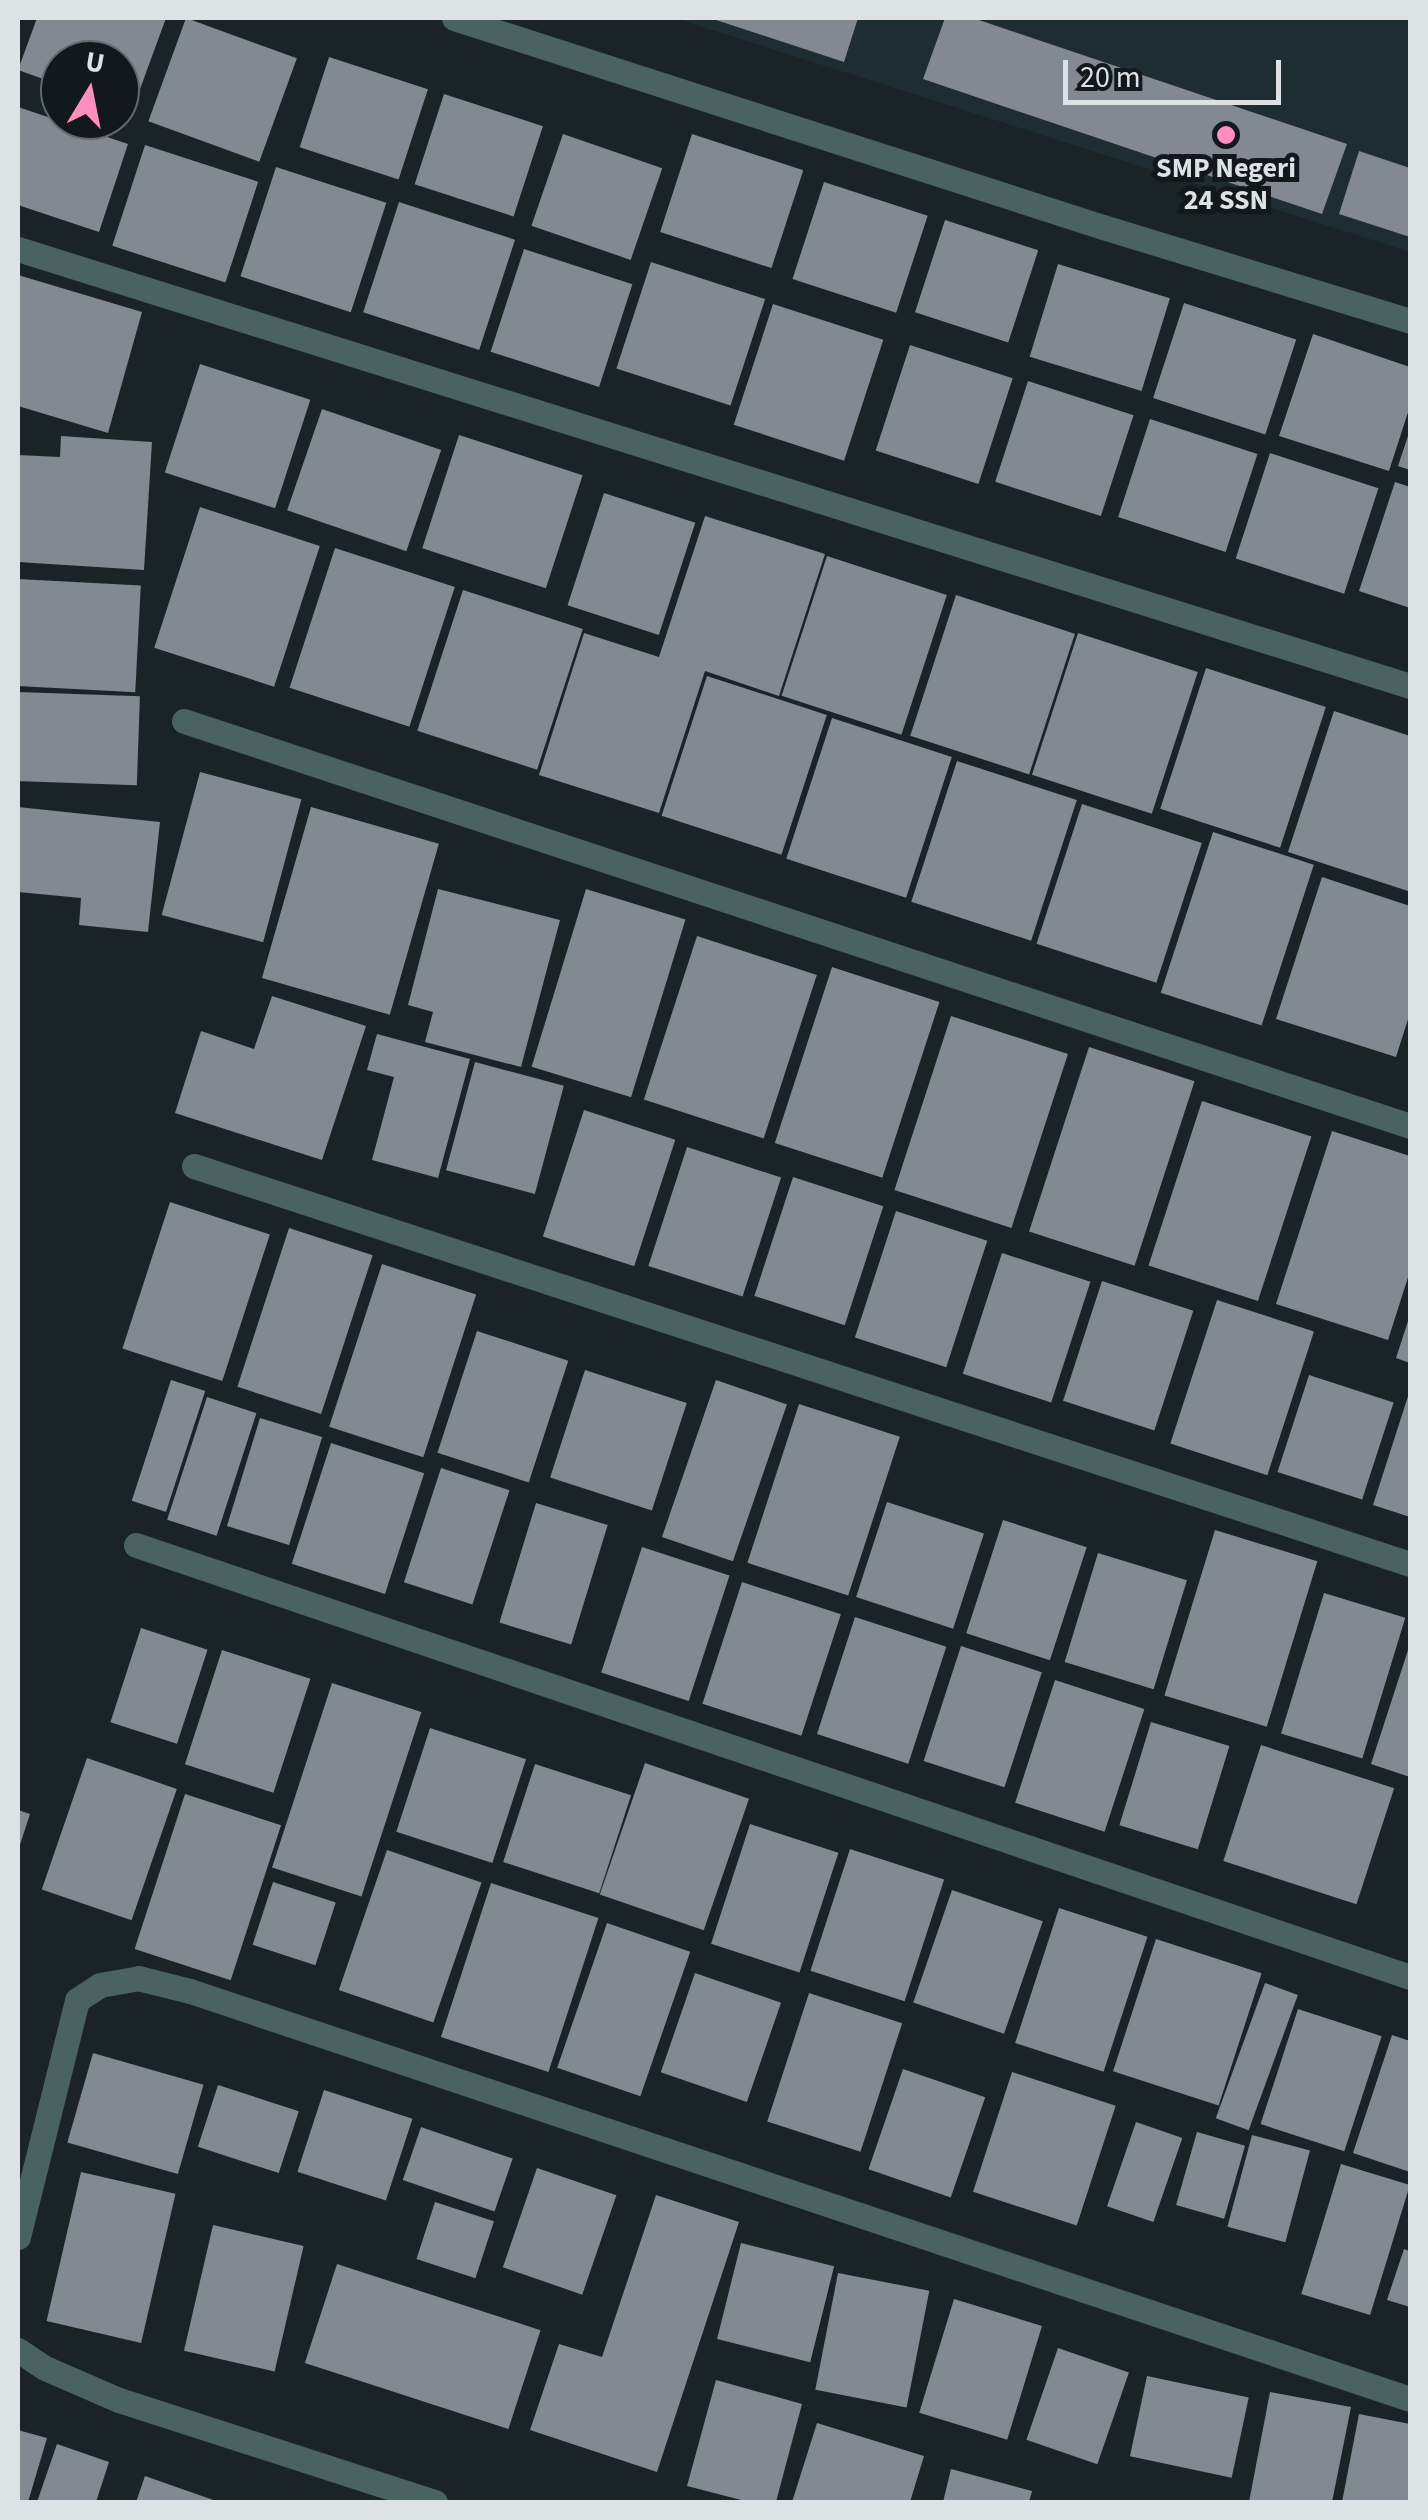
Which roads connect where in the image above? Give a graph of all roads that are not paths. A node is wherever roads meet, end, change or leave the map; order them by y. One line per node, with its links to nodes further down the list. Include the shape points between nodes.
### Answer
1 (454, 18): 3 (street)
2 (18, 249): 4 (street)
3 (1410, 321)
4 (1410, 686)
5 (184, 720): 6 (street)
6 (1410, 1126)
7 (194, 1166): 9 (street)
8 (136, 1545): 10 (street)
9 (1410, 1564)
10 (1410, 1977)
11 (18, 2237): 13 (street, via 78,2000 100,1985 138,1978)
12 (18, 2350): 14 (street, via 119,2400)
13 (1410, 2400)
14 (435, 2502)

